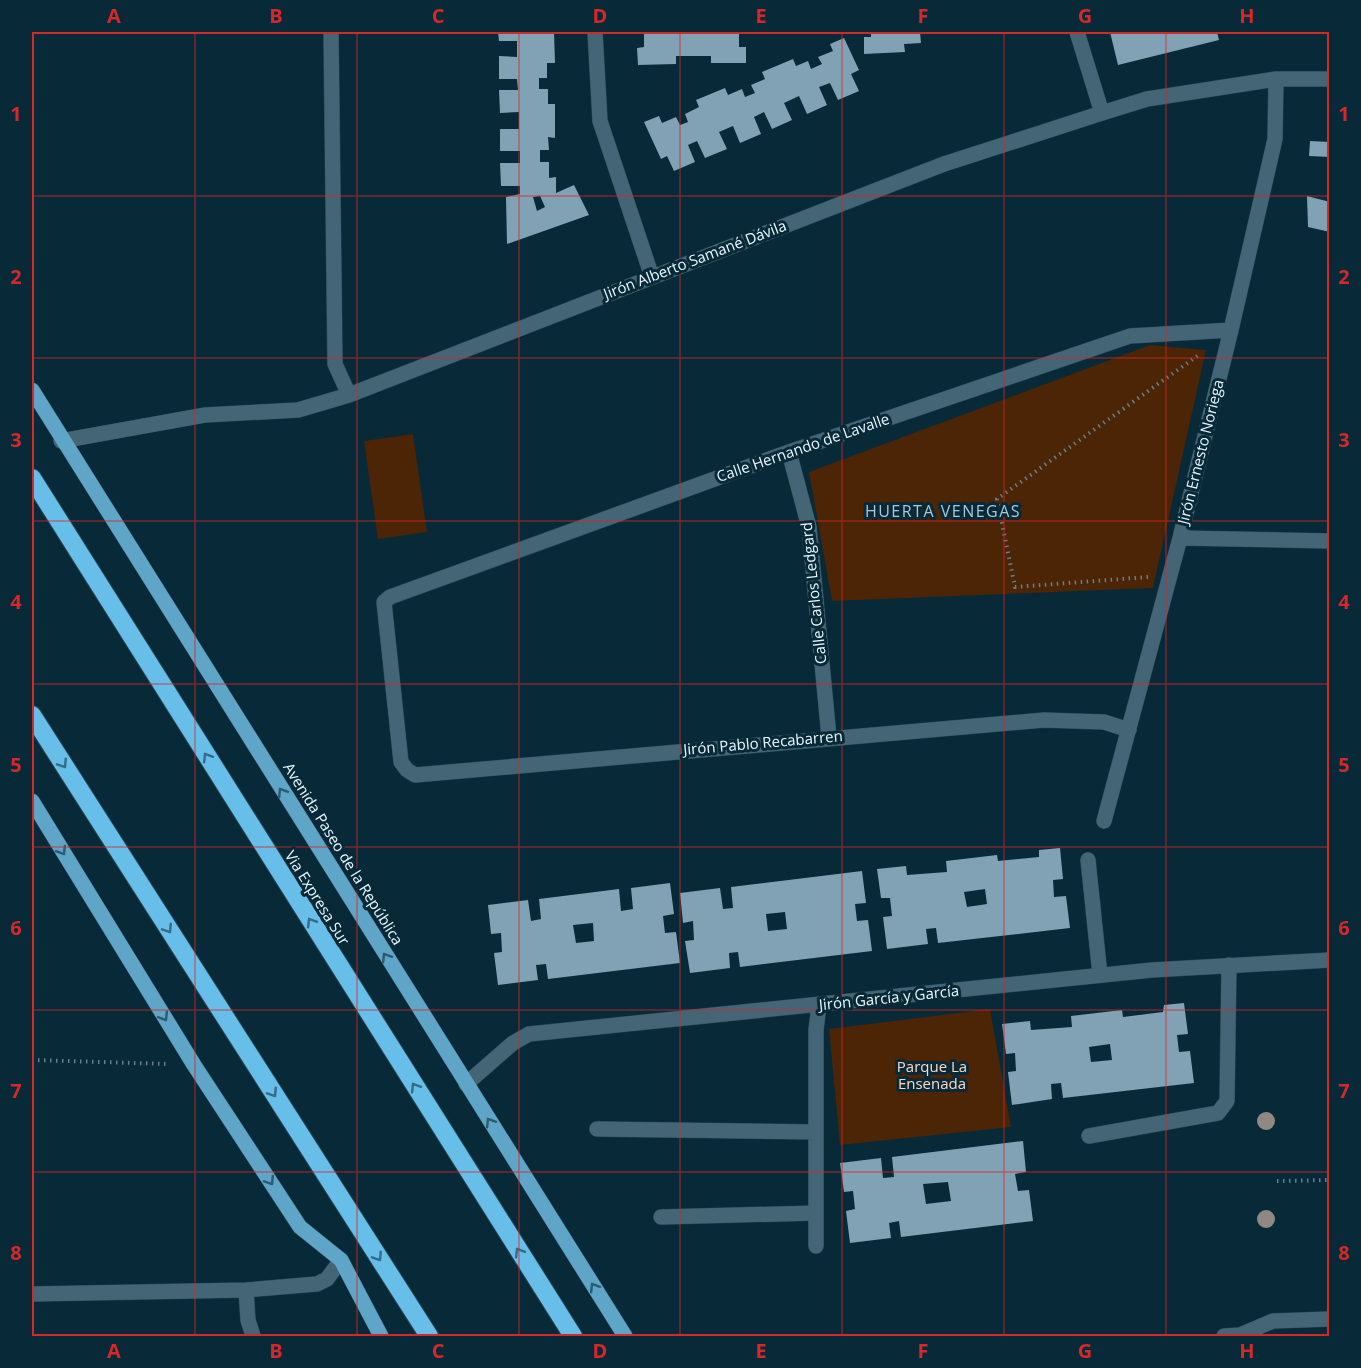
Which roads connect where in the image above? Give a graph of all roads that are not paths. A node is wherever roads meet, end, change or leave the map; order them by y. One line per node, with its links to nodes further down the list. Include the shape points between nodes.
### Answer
1 (331, 32): 10 (street, via 335,364)
2 (595, 32): 7 (street, via 600,121)
3 (1077, 32): 6 (street)
4 (1276, 79): 5 (street, Jirón Alberto Samané Dávila); 6 (street, Jirón Alberto Samané Dávila, via 1147,99); 8 (street, Jirón Ernesto Noriega, via 1275,139)
5 (1329, 79)
6 (1102, 112): 7 (street, Jirón Alberto Samané Dávila, via 944,164)
7 (652, 277): 10 (street, Jirón Alberto Samané Dávila)
8 (1231, 330): 12 (street, Calle Hernando de Lavalle, via 1130,336); 14 (street, Jirón Ernesto Noriega)
9 (32, 390): 11 (main road, Avenida Paseo de la República)
10 (349, 395): 11 (street, Jirón Alberto Samané Dávila, via 298,410 205,415)
11 (61, 441): 27 (main road, Avenida Paseo de la República, one-way to 11)
12 (789, 452): 18 (street, Calle Carlos Ledgard, via 809,527); 19 (street, Calle Hernando de Lavalle, via 390,597 384,602)
13 (32, 478): 41 (highway, Via Expresa Sur, one-way to 13)
14 (1180, 538): 15 (street); 17 (street, Jirón Ernesto Noriega)
15 (1329, 541)
16 (32, 715): 40 (highway, one-way to 40)
17 (1129, 730): 18 (street, Jirón Pablo Recabarren, via 1104,722 1044,720); 21 (street, Jirón Ernesto Noriega)
18 (829, 737): 19 (street, Jirón Pablo Recabarren, via 415,775)
19 (401, 762)
20 (32, 801): 34 (main road, one-way to 34, via 194,1065 300,1227)
21 (1104, 821)
22 (1088, 860): 25 (street)
23 (1329, 960): 24 (street, Jirón García y García)
24 (1229, 965): 25 (street, Jirón García y García); 30 (street, via 1227,1101 1218,1113)
25 (1100, 975): 26 (street, Jirón García y García)
26 (819, 1005): 27 (street, Jirón García y García, via 529,1034); 29 (street)
27 (466, 1084): 42 (main road, Avenida Paseo de la República, one-way to 27)
28 (597, 1129): 29 (street)
29 (816, 1132): 31 (street)
30 (1089, 1136)
31 (816, 1213): 32 (street); 33 (street)
32 (661, 1217)
33 (816, 1246)
34 (341, 1260): 35 (street, via 327,1279 317,1284); 39 (main road)
35 (246, 1290): 36 (street); 38 (street)
36 (32, 1294)
37 (1329, 1319): 43 (street, via 1272,1321 1240,1335)
38 (253, 1336)
39 (381, 1336)
40 (429, 1336)
41 (573, 1336)
42 (625, 1336)
43 (1224, 1336)

